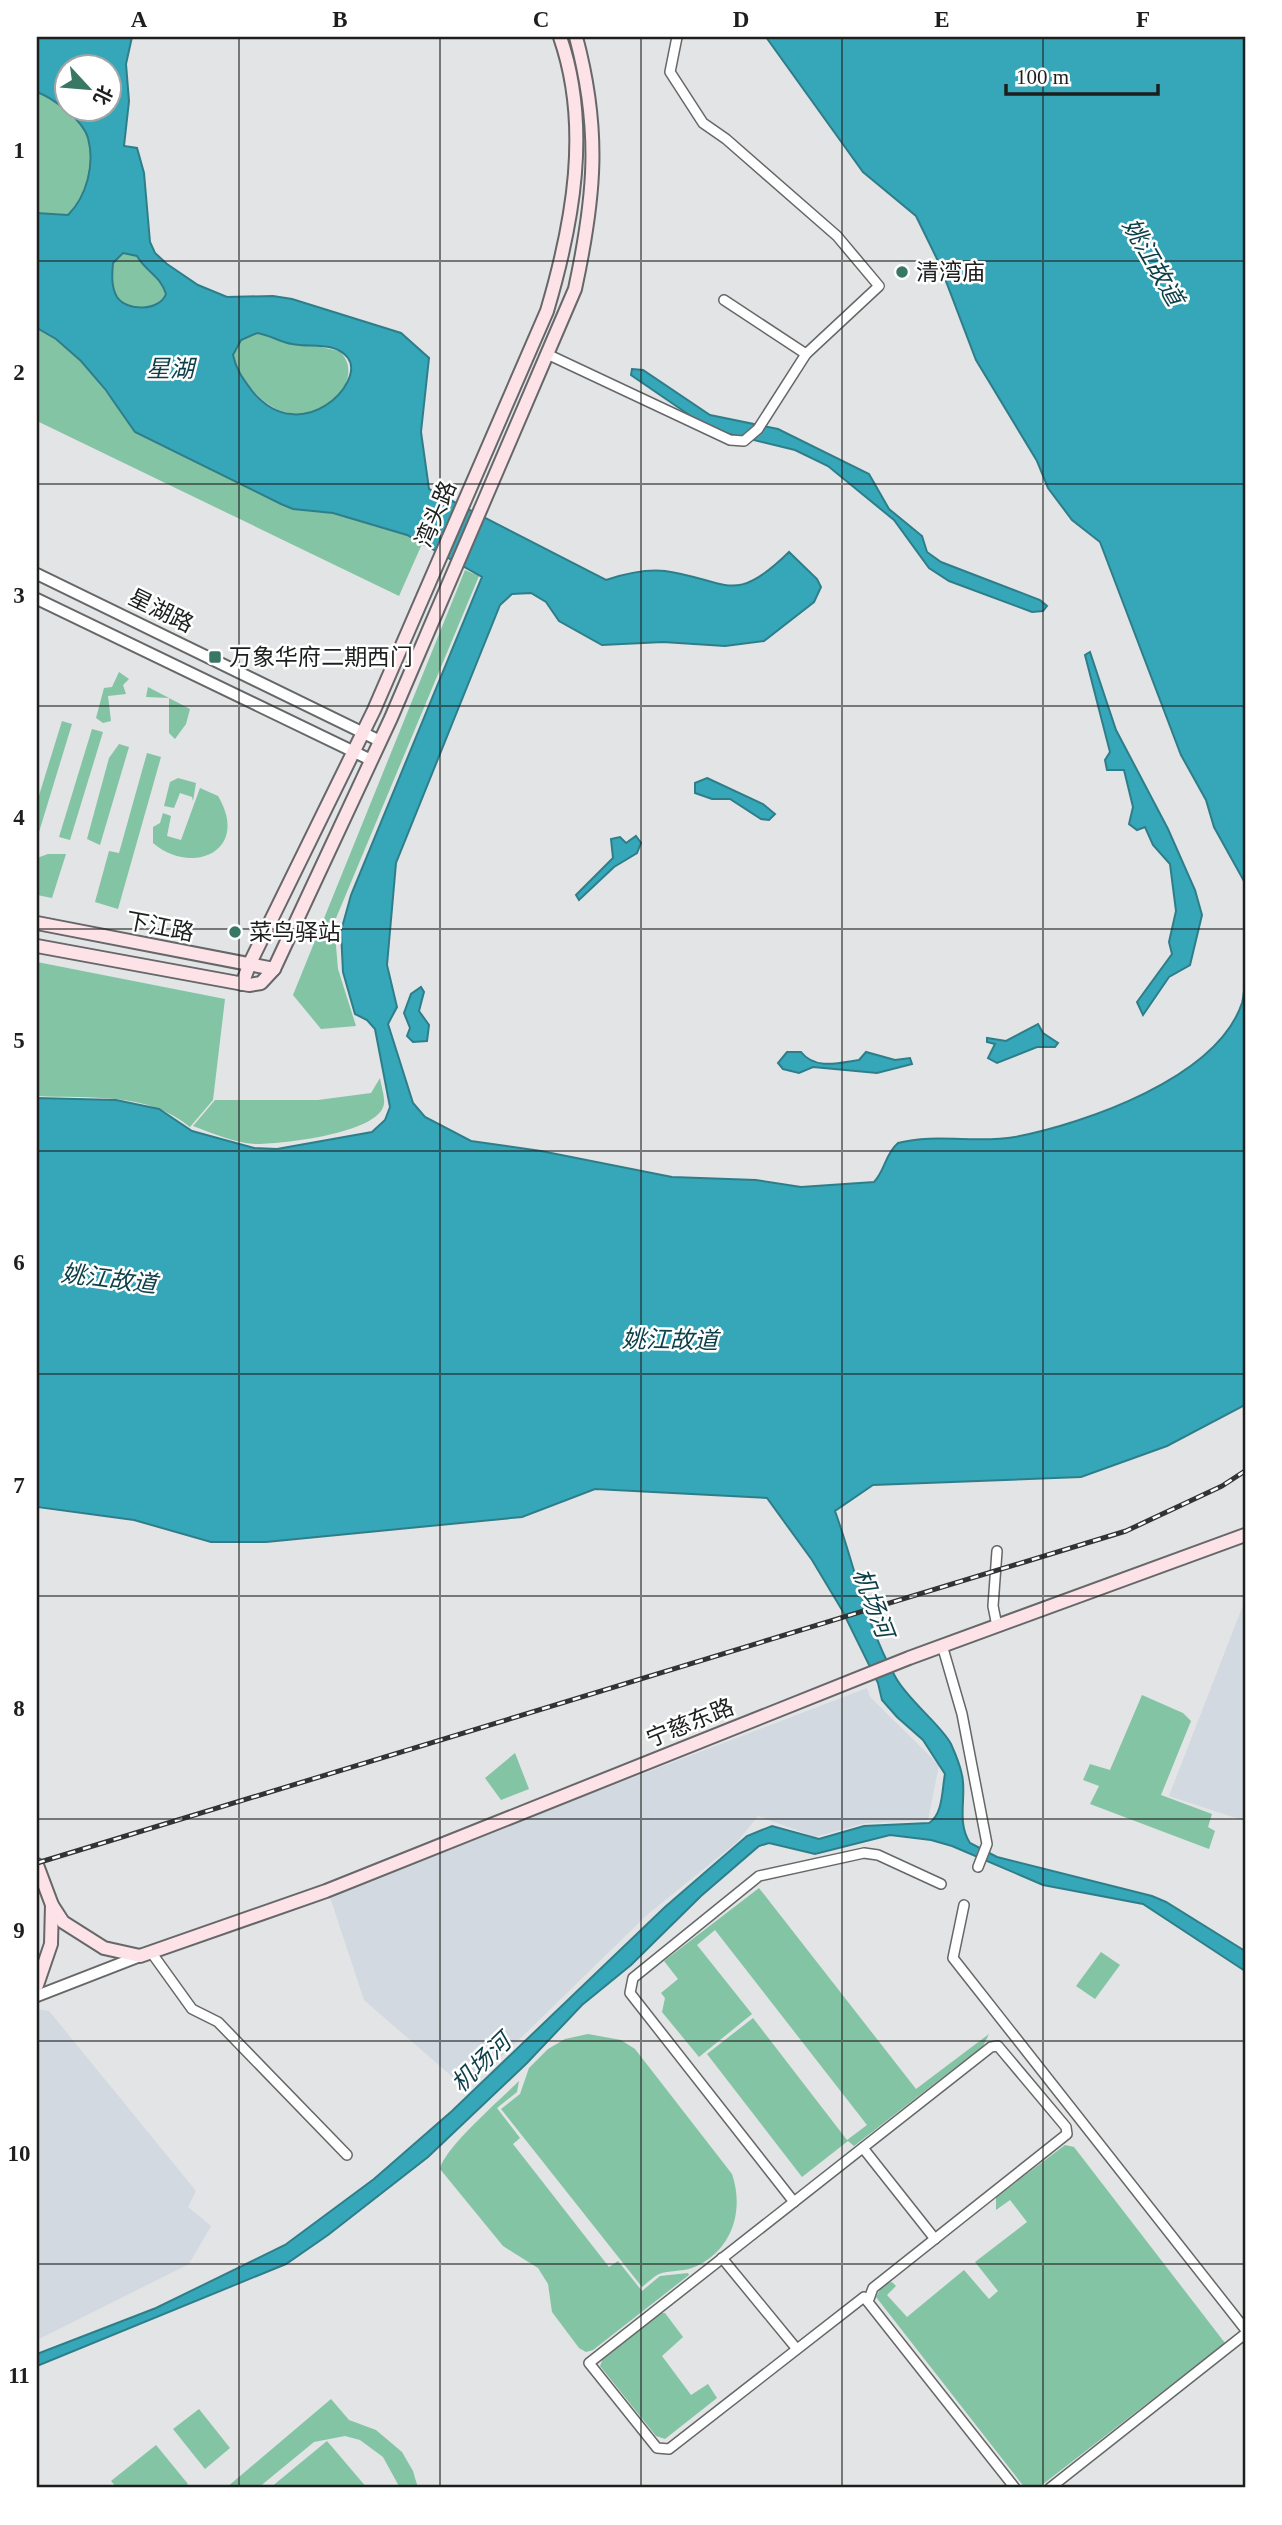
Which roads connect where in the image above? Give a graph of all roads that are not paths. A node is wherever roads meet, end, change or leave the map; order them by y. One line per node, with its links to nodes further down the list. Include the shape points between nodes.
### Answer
1 (560, 37): 11 (main road, 湾头路, via 578,116 564,256 547,311)
2 (576, 37): 5 (main road, 湾头路, via 586,75 594,149 590,218 575,289)
3 (677, 37): 6 (street, via 670,72 703,123 837,236 879,286)
4 (724, 300): 6 (street)
5 (547, 354): 6 (street, via 730,440 744,441 758,429); 12 (main road, 湾头路)
6 (806, 354)
7 (37, 575): 9 (street, 星湖路)
8 (37, 599): 10 (street, 星湖路)
9 (318, 711): 10 (street); 11 (street, 星湖路)
10 (303, 727): 13 (street, 星湖路)
11 (364, 733): 12 (street, 星湖路); 13 (main road, 湾头路)
12 (380, 741): 14 (main road, 湾头路)
13 (354, 752): 14 (street, 星湖路); 17 (main road, 湾头路)
14 (371, 760): 18 (main road, 湾头路)
15 (37, 923): 17 (main road, 下江路)
16 (37, 946): 20 (main road, 下江路)
17 (250, 962): 18 (main road, 下江路); 20 (main road, 湾头路)
18 (274, 969): 19 (main road, 湾头路)
19 (261, 983): 20 (main road, 下江路)
20 (242, 984)
21 (1245, 1535): 23 (main road, 宁慈东路)
22 (997, 1551): 23 (street, via 993,1606)
23 (997, 1626): 24 (main road, 宁慈东路)
24 (942, 1645): 26 (street, via 962,1714 986,1844); 30 (main road, 宁慈东路, via 326,1891)
25 (37, 1865): 28 (main road)
26 (978, 1867)
27 (941, 1884): 35 (street, via 864,1853 767,1873 633,1978 630,1993)
28 (52, 1905): 30 (main road, via 63,1922 91,1942 121,1953); 31 (main road, via 51,1944)
29 (964, 1905): 39 (street, via 953,1958)
30 (146, 1954): 32 (street); 34 (street, via 192,2009 218,2022)
31 (37, 1985)
32 (37, 1996)
33 (863, 2148): 35 (street); 36 (street); 36 (street, via 991,2047 1003,2050 1066,2127 1062,2140)
34 (347, 2155)
35 (794, 2202): 37 (street)
36 (935, 2239): 38 (street, via 873,2288)
37 (722, 2258): 40 (street); 40 (street, via 589,2363 657,2448 669,2449)
38 (869, 2299): 40 (street, via 860,2297); 41 (street)
39 (1245, 2332): 42 (street)
40 (796, 2348)
41 (1015, 2488)
42 (1049, 2488)

